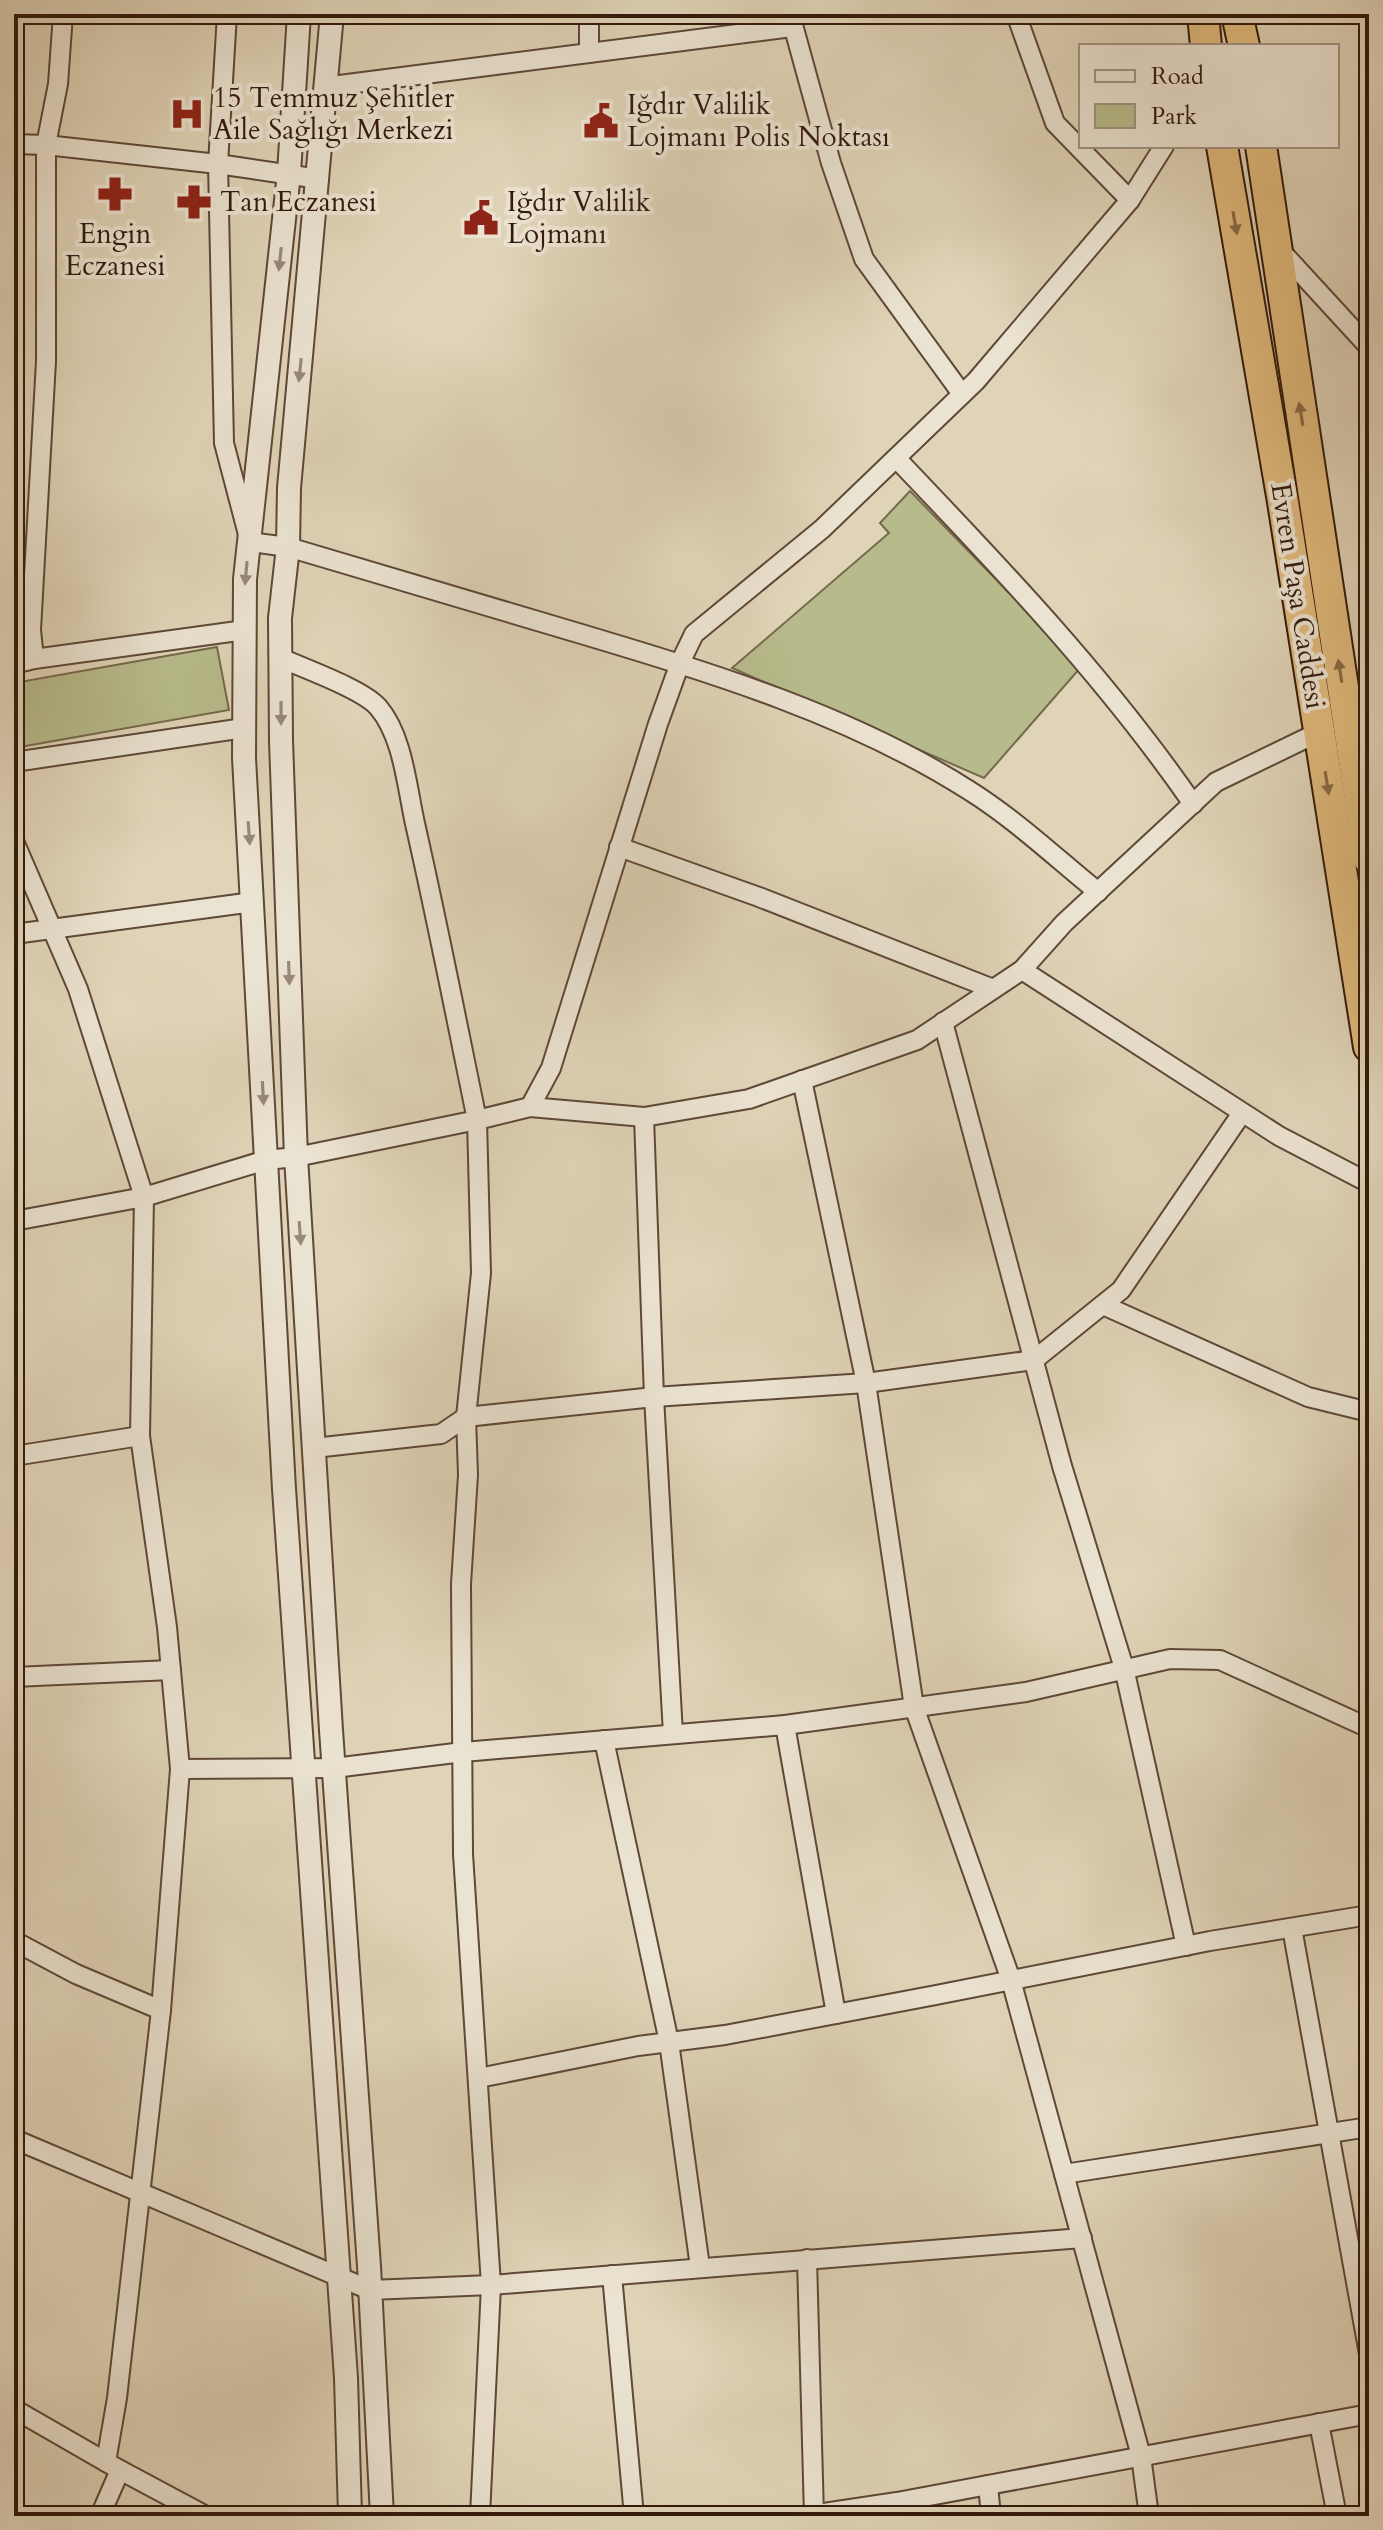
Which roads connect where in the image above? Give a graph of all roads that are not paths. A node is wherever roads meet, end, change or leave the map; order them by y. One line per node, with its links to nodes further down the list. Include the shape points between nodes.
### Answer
1 (63, 14): 15 (street, via 58,84)
2 (227, 14): 21 (street)
3 (299, 14): 22 (street)
4 (332, 14): 13 (street)
5 (589, 14): 12 (street)
6 (1016, 14): 16 (street, via 1055,123)
7 (1203, 14): 10 (highway)
8 (1237, 14): 11 (highway)
9 (791, 21): 12 (street); 27 (street, via 864,259)
10 (1206, 44)
11 (1244, 44)
12 (589, 53): 13 (street)
13 (324, 87): 23 (street)
14 (14, 144): 15 (street)
15 (46, 145): 21 (street); 33 (street, via 46,361 31,630)
16 (1079, 148)
17 (1079, 148): 24 (street)
18 (1163, 148): 24 (street)
19 (1222, 148): 37 (highway, Evren Paşa Caddesi, one-way to 37)
20 (1261, 148): 25 (highway, Evren Paşa Caddesi)
21 (218, 164): 22 (street); 29 (street, via 224,443)
22 (289, 173): 23 (street); 29 (street, one-way to 29)
23 (319, 179): 30 (street, one-way to 30)
24 (1130, 200): 27 (street)
25 (1275, 244): 26 (street); 42 (highway, Evren Paşa Caddesi, one-way to 25)
26 (1369, 347)
27 (962, 394): 28 (street)
28 (896, 458): 34 (street, via 822,529 694,634); 39 (street, via 1024,593 1148,739)
29 (250, 542): 30 (street); 31 (street, one-way to 31)
30 (288, 547): 32 (street); 34 (street)
31 (245, 630): 33 (street); 36 (street)
32 (281, 658): 55 (street, via 349,688 375,704 389,721); 56 (street, one-way to 56)
33 (34, 659): 35 (street)
34 (680, 663): 41 (street); 43 (street, via 800,707 944,775 999,811)
35 (14, 664)
36 (244, 728): 38 (street); 44 (street, one-way to 44)
37 (1319, 732): 39 (street, via 1216,782); 50 (highway, Evren Paşa Caddesi, one-way to 50)
38 (14, 762)
39 (1193, 804): 43 (street)
40 (14, 841): 45 (street)
41 (619, 847): 48 (street); 52 (street, via 551,1068)
42 (1369, 859)
43 (1098, 892): 47 (street)
44 (253, 902): 45 (street); 57 (street, one-way to 57)
45 (51, 928): 46 (street); 59 (street, via 78,989)
46 (14, 934)
47 (1022, 970): 48 (street); 53 (street)
48 (993, 989): 49 (street)
49 (943, 1022): 51 (street, via 917,1040); 62 (street)
50 (1369, 1047)
51 (802, 1080): 54 (street, via 749,1099); 63 (street)
52 (530, 1107): 54 (street); 55 (street)
53 (1242, 1113): 58 (street); 61 (street, via 1121,1290)
54 (644, 1117): 64 (street)
55 (477, 1120): 56 (street); 66 (street, via 481,1273)
56 (296, 1157): 57 (street); 68 (street, one-way to 68)
57 (266, 1160): 59 (street); 79 (street)
58 (1369, 1183)
59 (144, 1197): 60 (street); 67 (street)
60 (14, 1221)
61 (1103, 1305): 62 (street); 65 (street, via 1308,1397)
62 (1034, 1360): 63 (street); 70 (street)
63 (866, 1383): 64 (street); 73 (street)
64 (654, 1397): 66 (street); 76 (street)
65 (1369, 1412)
66 (466, 1417): 68 (street, via 441,1434); 78 (street)
67 (140, 1436): 69 (street); 71 (street)
68 (314, 1448): 80 (street)
69 (14, 1456)
70 (1124, 1668): 73 (street, via 1026,1692); 75 (street, via 1170,1659 1220,1660); 85 (street)
71 (171, 1670): 72 (street); 81 (street)
72 (14, 1677)
73 (914, 1707): 74 (street); 86 (street)
74 (785, 1725): 76 (street); 88 (street)
75 (1369, 1728)
76 (673, 1734): 77 (street)
77 (604, 1740): 78 (street); 89 (street)
78 (463, 1752): 80 (street); 90 (street, via 463,1854)
79 (302, 1768): 80 (street); 81 (street); 100 (street)
80 (334, 1768): 102 (street)
81 (180, 1769): 87 (street)
82 (1369, 1915): 83 (street)
83 (1292, 1928): 85 (street); 92 (street)
84 (14, 1941): 87 (street)
85 (1186, 1946): 86 (street)
86 (1011, 1980): 88 (street); 94 (street)
87 (161, 2010): 95 (street)
88 (836, 2014): 89 (street)
89 (669, 2042): 90 (street); 98 (street)
90 (479, 2078): 101 (street)
91 (1369, 2127): 92 (street)
92 (1329, 2131): 94 (street); 103 (street)
93 (14, 2139): 95 (street)
94 (1064, 2174): 96 (street)
95 (141, 2193): 100 (street); 108 (street)
96 (1082, 2238): 97 (street); 107 (street)
97 (807, 2259): 98 (street); 116 (street)
98 (700, 2267): 99 (street)
99 (612, 2275): 101 (street); 115 (street)
100 (340, 2279): 102 (street); 112 (street)
101 (491, 2285): 102 (street); 114 (street)
102 (370, 2290): 113 (street)
103 (1369, 2354)
104 (14, 2409): 108 (street)
105 (1369, 2414): 106 (street)
106 (1319, 2423): 107 (street); 119 (street)
107 (1141, 2456): 109 (street); 118 (street)
108 (113, 2466): 110 (street); 111 (street)
109 (988, 2485): 116 (street); 117 (street)
110 (100, 2516)
111 (206, 2516)
112 (350, 2516)
113 (382, 2516)
114 (480, 2516)
115 (634, 2516)
116 (811, 2516)
117 (991, 2516)
118 (1149, 2516)
119 (1337, 2516)

